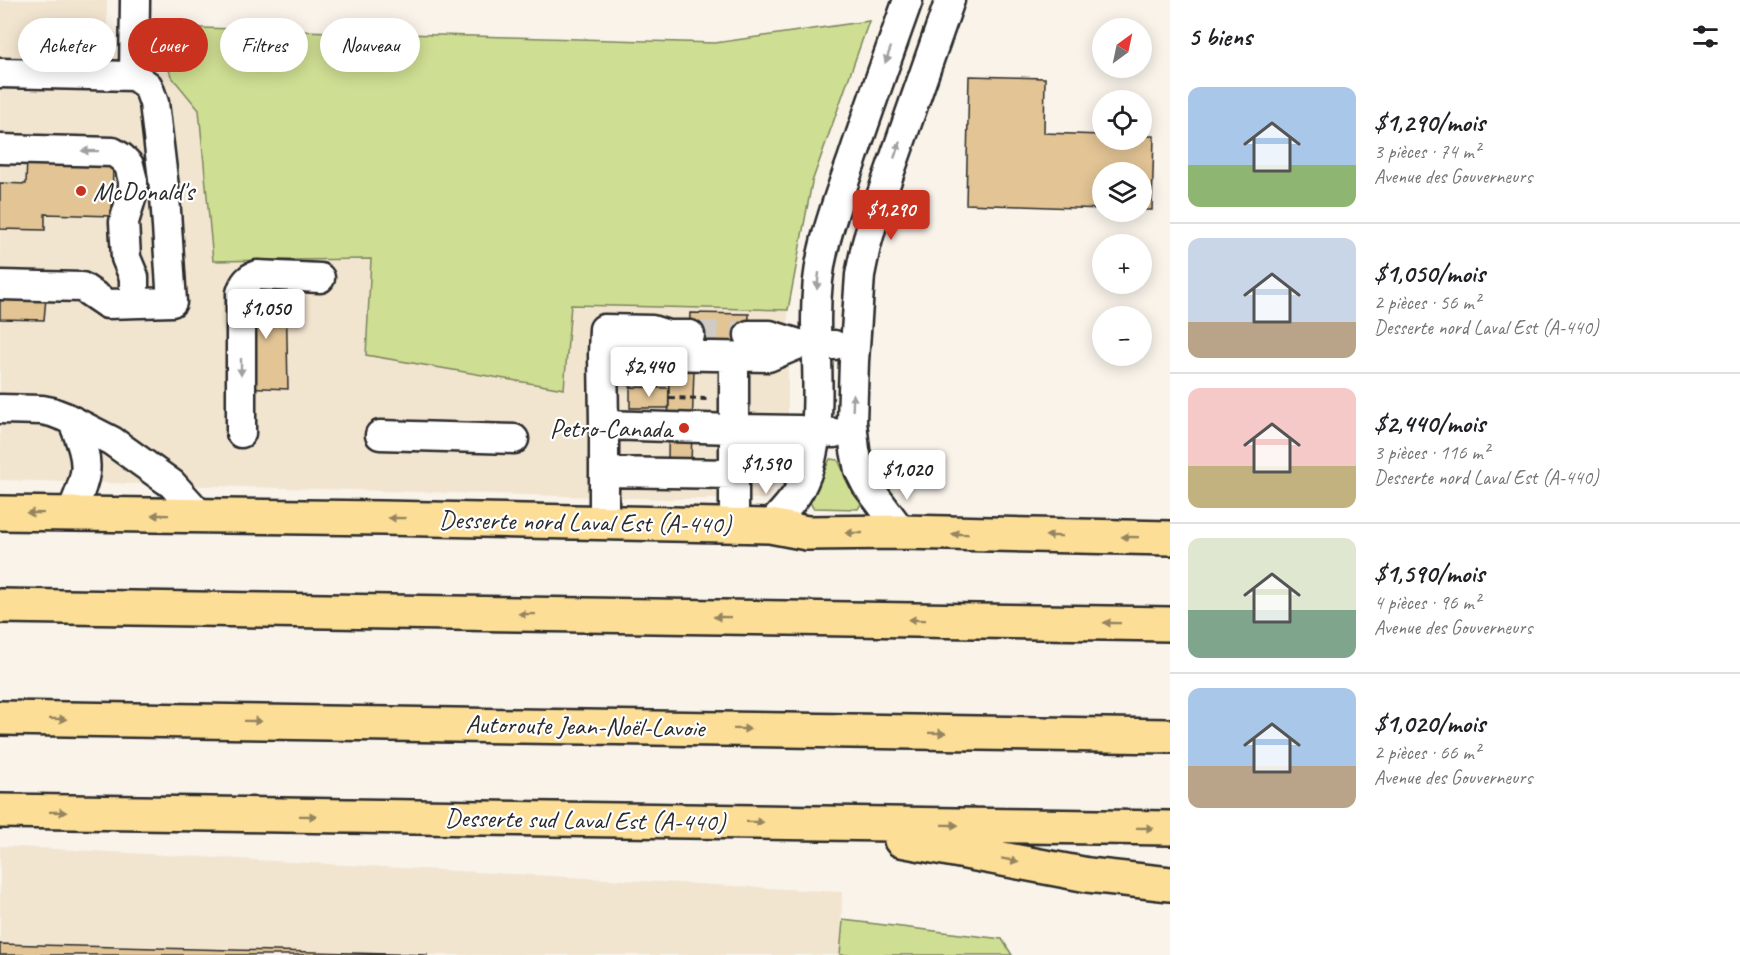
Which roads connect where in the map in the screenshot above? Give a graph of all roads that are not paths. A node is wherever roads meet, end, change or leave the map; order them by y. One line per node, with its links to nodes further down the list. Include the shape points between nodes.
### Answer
1 (135, 0): 5 (street)
2 (908, 0): 11 (street, one-way to 11, via 832,218)
3 (950, 0): 13 (street, one-way to 3, via 866,246)
4 (0, 74): 5 (street)
5 (134, 76): 9 (street, via 148,86 154,103 165,196 171,302)
6 (0, 149): 9 (street, one-way to 6, via 126,258 124,222 133,192 129,165 113,152)
7 (320, 278): 20 (street, one-way to 20, via 258,275 243,285)
8 (0, 285): 9 (street, via 82,288 107,304)
9 (134, 290)
10 (690, 335): 14 (street, via 604,329)
11 (808, 344): 12 (street, via 768,357); 13 (street); 19 (street)
12 (742, 346): 14 (street); 18 (street)
13 (855, 346): 21 (street, one-way to 13)
14 (603, 354): 17 (street)
15 (0, 409): 16 (street, via 42,410)
16 (74, 422): 27 (street, via 86,467); 28 (street, via 112,441 172,484)
17 (604, 425): 18 (street); 24 (street)
18 (734, 429): 19 (street); 25 (street)
19 (816, 432): 21 (street); 31 (street, via 803,482)
20 (241, 433)
21 (854, 434): 32 (street, via 859,470)
22 (380, 435): 23 (street)
23 (514, 439)
24 (604, 472): 25 (street); 29 (street)
25 (734, 474): 30 (street)
26 (0, 513): 27 (main road, Desserte nord Laval Est (A-440), one-way to 26)
27 (70, 514): 28 (main road, Desserte nord Laval Est (A-440), one-way to 27)
28 (200, 516): 29 (main road, Desserte nord Laval Est (A-440), one-way to 28)
29 (604, 523): 30 (main road, Desserte nord Laval Est (A-440))
30 (734, 525): 31 (main road, Desserte nord Laval Est (A-440))
31 (771, 526): 32 (main road, Desserte nord Laval Est (A-440), one-way to 31, via 807,533)
32 (902, 532): 33 (main road, Desserte nord Laval Est (A-440), one-way to 32)
33 (1170, 538)
34 (0, 606): 35 (main road, one-way to 34)
35 (1170, 624)
36 (0, 718): 37 (main road, Autoroute Jean-Noël-Lavoie, one-way to 37)
37 (1170, 736)
38 (0, 811): 39 (main road, Desserte sud Laval Est (A-440), one-way to 39)
39 (808, 823): 40 (main road, Desserte sud Laval Est (A-440), one-way to 40); 41 (main road, one-way to 41, via 1088,875)
40 (1170, 828)
41 (1170, 884)

